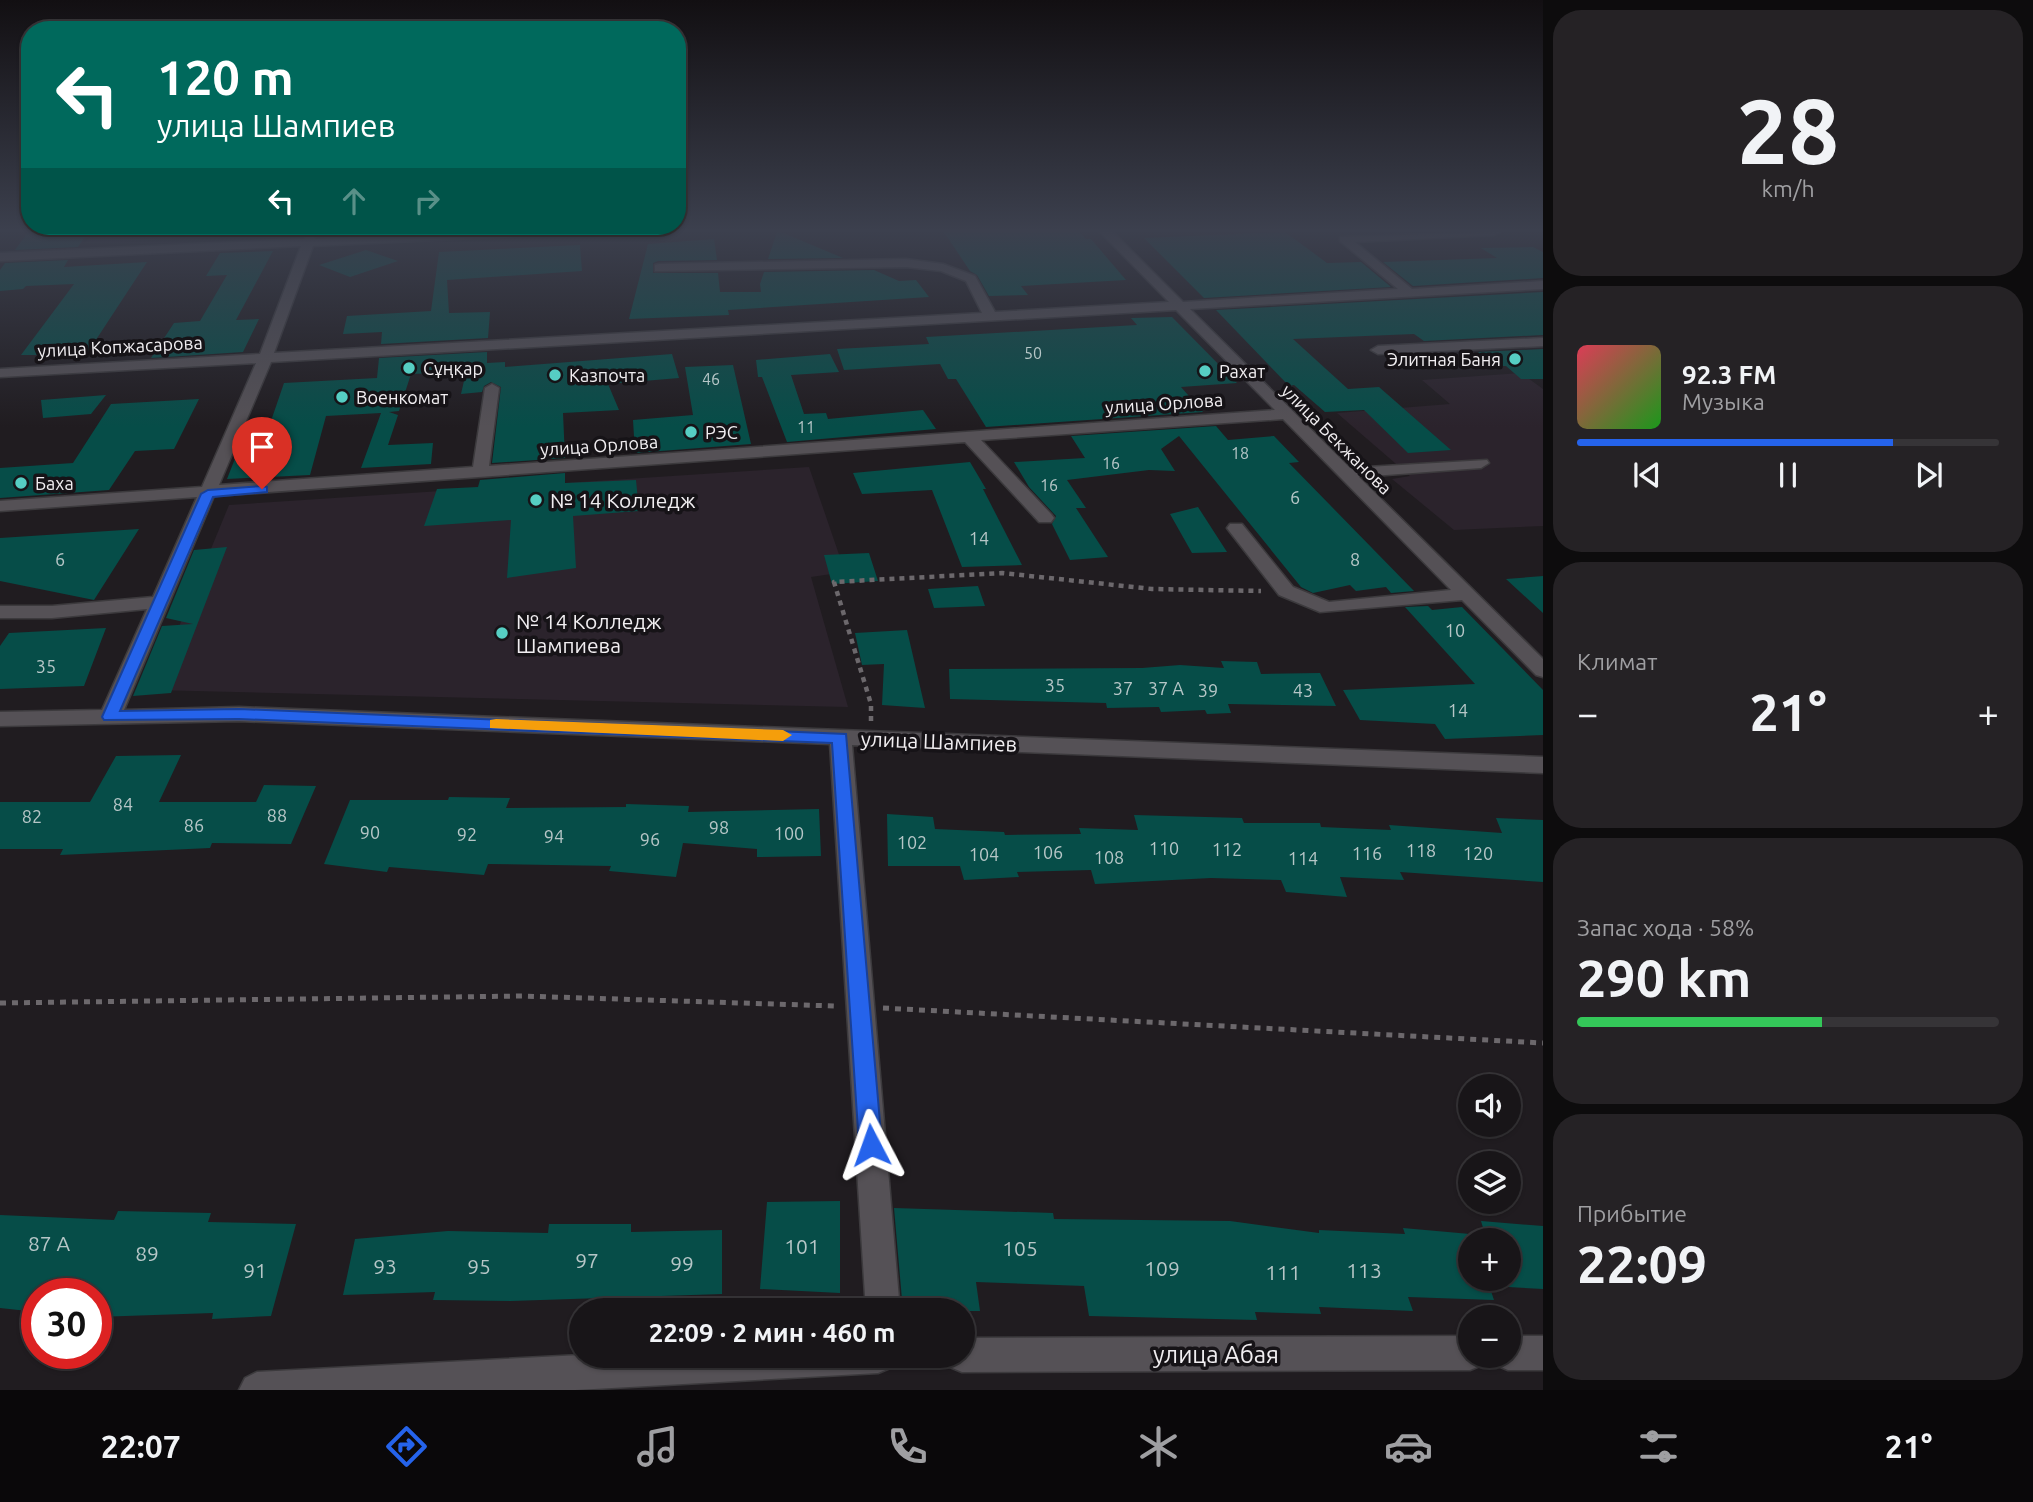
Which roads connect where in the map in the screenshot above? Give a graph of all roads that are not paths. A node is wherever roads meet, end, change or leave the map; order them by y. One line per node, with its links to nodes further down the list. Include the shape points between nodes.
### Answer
1 (288, 297): 9 (street)
2 (980, 297): 6 (street)
3 (1171, 297): 5 (street, улица Бекжанова)
4 (1342, 297): 5 (street, улица Копжасарова)
5 (1180, 306): 6 (street, улица Копжасарова); 12 (street, улица Бекжанова)
6 (990, 316): 9 (street, улица Копжасарова)
7 (1543, 342): 8 (street)
8 (1378, 350)
9 (266, 357): 10 (street, улица Копжасарова); 17 (street)
10 (0, 373)
11 (492, 388): 15 (street)
12 (1284, 414): 13 (street, улица Орлова); 16 (street, улица Бекжанова)
13 (968, 436): 15 (street, улица Орлова); 19 (street)
14 (1481, 463): 16 (street)
15 (480, 473): 17 (street, улица Орлова)
16 (1344, 473): 21 (street, улица Бекжанова)
17 (208, 494): 18 (street, улица Орлова); 22 (street)
18 (0, 506)
19 (1045, 518)
20 (1236, 528): 21 (street, via 1286,591 1326,608)
21 (1465, 594): 24 (street, улица Бекжанова)
22 (160, 602): 23 (street); 25 (street)
23 (0, 612)
24 (1543, 671)
25 (110, 717): 26 (street, улица Шампиев); 27 (street, улица Шампиев, via 239,714)
26 (0, 719)
27 (840, 737): 28 (street, улица Шампиев); 29 (street)
28 (1543, 765)
29 (882, 1298)
30 (1458, 1353): 33 (street, улица Абая)
31 (1521, 1353): 32 (street)
32 (1543, 1353)
33 (975, 1356)
34 (659, 1368): 35 (street)
35 (257, 1390)

